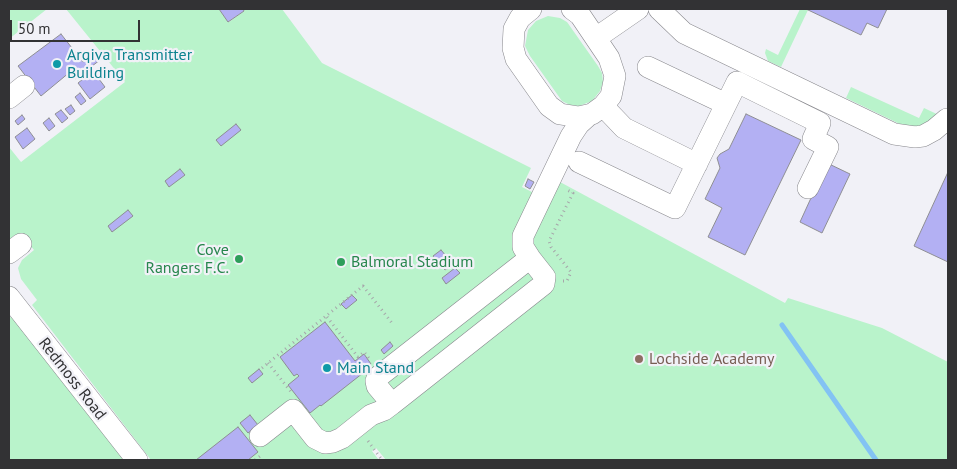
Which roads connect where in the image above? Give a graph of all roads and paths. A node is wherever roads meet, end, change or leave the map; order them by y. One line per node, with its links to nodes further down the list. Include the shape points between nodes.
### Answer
1 (572, 9): 5 (street)
2 (638, 9): 5 (street)
3 (659, 9): 10 (street, via 684,33 894,134 923,136)
4 (521, 14): 9 (street, via 512,42 516,59 545,101)
5 (596, 38): 8 (street, via 610,58 615,76 611,96)
6 (648, 67): 7 (street)
7 (726, 104): 13 (street); 15 (street, via 736,82 820,123 813,139 828,146)
8 (596, 111): 9 (street, via 573,117); 11 (street, via 576,128); 13 (street)
9 (560, 114): 11 (street, via 565,124)
10 (947, 119)
11 (567, 144): 16 (street, via 523,236 523,247)
12 (579, 162): 13 (street, via 675,208)
13 (697, 164)
14 (558, 186): 17 (path, via 572,193 549,242 570,273 567,281)
15 (808, 188)
16 (530, 258): 17 (street); 25 (street, via 378,377 377,386)
17 (545, 280): 25 (street)
18 (9, 296): 28 (street, Redmoss Road)
19 (327, 317): 20 (path, via 363,286); 21 (path, via 358,357 364,352 372,361); 22 (path)
20 (392, 323)
21 (376, 358)
22 (268, 363): 23 (path); 24 (path)
23 (262, 368)
24 (292, 394)
25 (392, 404): 26 (street)
26 (356, 426): 27 (street, via 338,440 325,443 315,438 293,410); 29 (path)
27 (260, 436)
28 (136, 460)
29 (382, 460)

